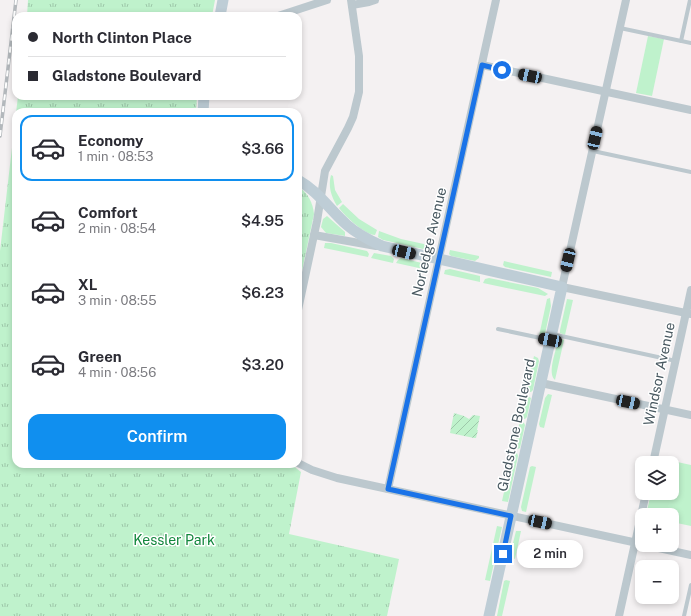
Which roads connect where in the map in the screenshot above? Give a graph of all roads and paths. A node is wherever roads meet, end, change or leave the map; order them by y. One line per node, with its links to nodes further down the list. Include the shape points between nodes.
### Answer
1 (223, 0): 8 (street)
2 (327, 0): 9 (street)
3 (375, 0): 7 (street)
4 (496, 0): 13 (street, Norledge Avenue)
5 (626, 0): 10 (street)
6 (690, 0): 11 (lane)
7 (352, 2): 19 (street, via 359,63 359,92 348,128 324,171)
8 (221, 12)
9 (290, 12)
10 (620, 28): 11 (lane); 14 (street)
11 (681, 41): 12 (lane)
12 (691, 43)
13 (482, 65): 14 (street); 22 (street, Norledge Avenue)
14 (605, 92): 15 (street); 16 (street)
15 (691, 110)
16 (592, 151): 17 (lane); 23 (street)
17 (691, 172)
18 (302, 182): 19 (street)
19 (321, 198): 20 (street); 21 (street, via 358,234)
20 (314, 235): 21 (street); 25 (street)
21 (394, 249): 22 (street)
22 (438, 260): 23 (street); 35 (street, Norledge Avenue)
23 (562, 287): 26 (street); 28 (street, Gladstone Boulevard)
24 (691, 290): 26 (street, Windsor Avenue)
25 (302, 291)
26 (689, 313): 29 (street, Windsor Avenue)
27 (498, 329): 28 (lane)
28 (551, 337): 29 (lane); 30 (street, Gladstone Boulevard)
29 (676, 361): 31 (street, Windsor Avenue)
30 (541, 382): 31 (street); 36 (street, Gladstone Boulevard)
31 (665, 410): 32 (street); 33 (street, Windsor Avenue)
32 (691, 415)
33 (655, 456)
34 (302, 465): 35 (street, via 323,474)
35 (388, 489): 36 (street)
36 (511, 516): 37 (street); 42 (street, Gladstone Boulevard)
37 (635, 543)
38 (637, 552): 43 (street)
39 (677, 552): 40 (street)
40 (691, 555)
41 (691, 585): 44 (lane)
42 (489, 616)
43 (619, 616)
44 (684, 616)

